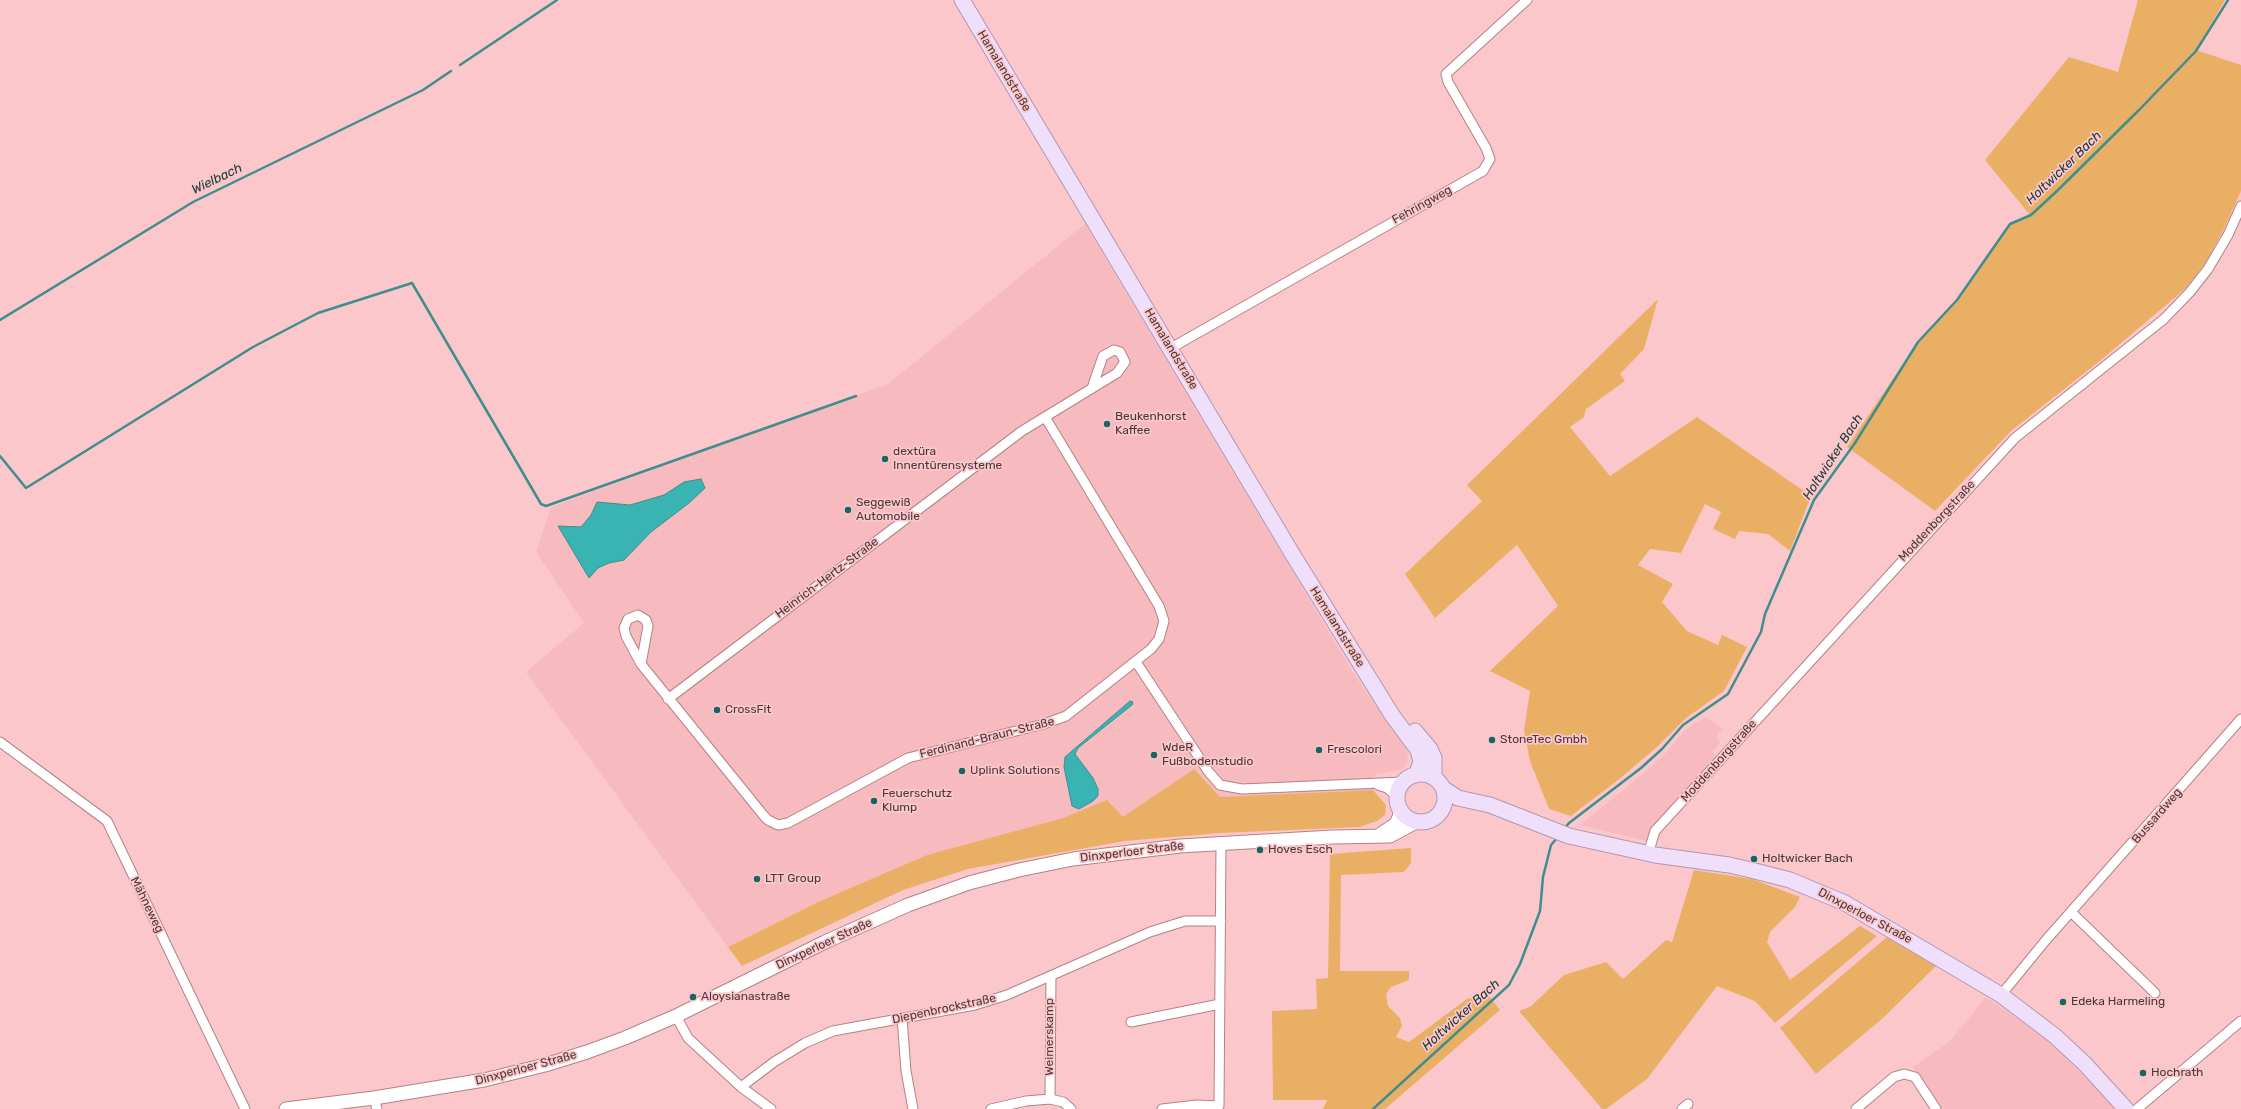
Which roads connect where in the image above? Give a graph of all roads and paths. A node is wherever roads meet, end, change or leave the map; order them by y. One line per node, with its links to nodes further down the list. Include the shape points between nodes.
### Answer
1 (962, 0): 4 (main road, Hamalandstraße)
2 (1527, 0): 4 (street, Fehringweg, via 1446,74 1448,82 1486,148 1490,159 1483,171)
3 (2241, 206): 22 (street, Moddenborgstraße, via 2208,269 2190,292 2164,319 2016,438 1655,831)
4 (1170, 348): 9 (main road, Hamalandstraße, via 1293,556)
5 (1092, 388): 6 (street, Heinrich-Hertz-Straße)
6 (1045, 417): 7 (street, via 1162,613 1164,621 1159,639); 10 (street, Heinrich-Hertz-Straße, via 959,477)
7 (1136, 662): 10 (street, Ferdinand-Braun-Straße, via 1066,716 1044,724 908,758 783,825 773,824 764,816); 14 (street, via 1208,771 1220,785 1242,790)
8 (641, 664): 8 (street, via 648,626 646,620 638,615 628,618 624,628); 10 (street)
9 (1382, 696): 13 (main road, Hamalandstraße, via 1392,715 1418,750 1421,762); 15 (main road, Hamalandstraße, via 1398,710 1430,750)
10 (668, 699)
11 (2241, 719): 23 (street, Bussardweg)
12 (0, 742): 36 (street, Mähneweg, via 107,821)
13 (1409, 779): 14 (street); 15 (main road, via 1425,775); 16 (main road)
14 (1372, 783): 16 (street, via 1387,788)
15 (1439, 784): 17 (main road, via 1445,796); 18 (main road, Dinxperloer Straße, via 1458,798)
16 (1398, 802): 19 (main road, via 1409,819); 20 (main road, Dinxperloer Straße, via 1400,815 1396,824)
17 (1443, 810): 18 (main road, Dinxperloer Straße, via 1449,807); 19 (main road, via 1434,819)
18 (1508, 812): 22 (main road, Dinxperloer Straße, via 1569,836)
19 (1416, 822): 20 (main road, Dinxperloer Straße, via 1390,836)
20 (1376, 836): 21 (main road, Dinxperloer Straße)
21 (1221, 844): 24 (street); 29 (main road, Dinxperloer Straße, via 1180,846 1073,859 969,883 908,905 841,934)
22 (1648, 854): 27 (main road, Dinxperloer Straße, via 1729,865 1790,880 1821,892 1891,928)
23 (2071, 912): 26 (street); 27 (street, Bussardweg)
24 (1221, 921): 25 (street, Diepenbrockstraße, via 1185,921 1150,932); 28 (street)
25 (1051, 976): 30 (street, Diepenbrockstraße, via 1007,995 975,1005); 34 (street, Weimerskamp)
26 (2155, 993)
27 (2001, 995): 45 (main road, Dinxperloer Straße, via 2055,1036)
28 (1220, 1004): 32 (street); 42 (street, via 1219,1106 1197,1105)
29 (676, 1016): 33 (street, via 688,1038); 35 (main road, Dinxperloer Straße, via 625,1038 545,1065)
30 (902, 1018): 33 (street, Diepenbrockstraße, via 848,1027 806,1042); 39 (street, via 906,1071)
31 (2241, 1020): 46 (street)
32 (1131, 1022)
33 (741, 1087): 38 (street)
34 (1050, 1099): 40 (street, via 1026,1101); 41 (street, via 1063,1102)
35 (375, 1104): 37 (main road, Dinxperloer Straße)
36 (245, 1109)
37 (286, 1109)
38 (771, 1109)
39 (913, 1109)
40 (991, 1109)
41 (1071, 1109)
42 (1162, 1109)
43 (1856, 1109): 44 (street, via 1894,1077 1904,1074 1915,1077)
44 (1936, 1109)
45 (2126, 1109)
46 (2138, 1109)

